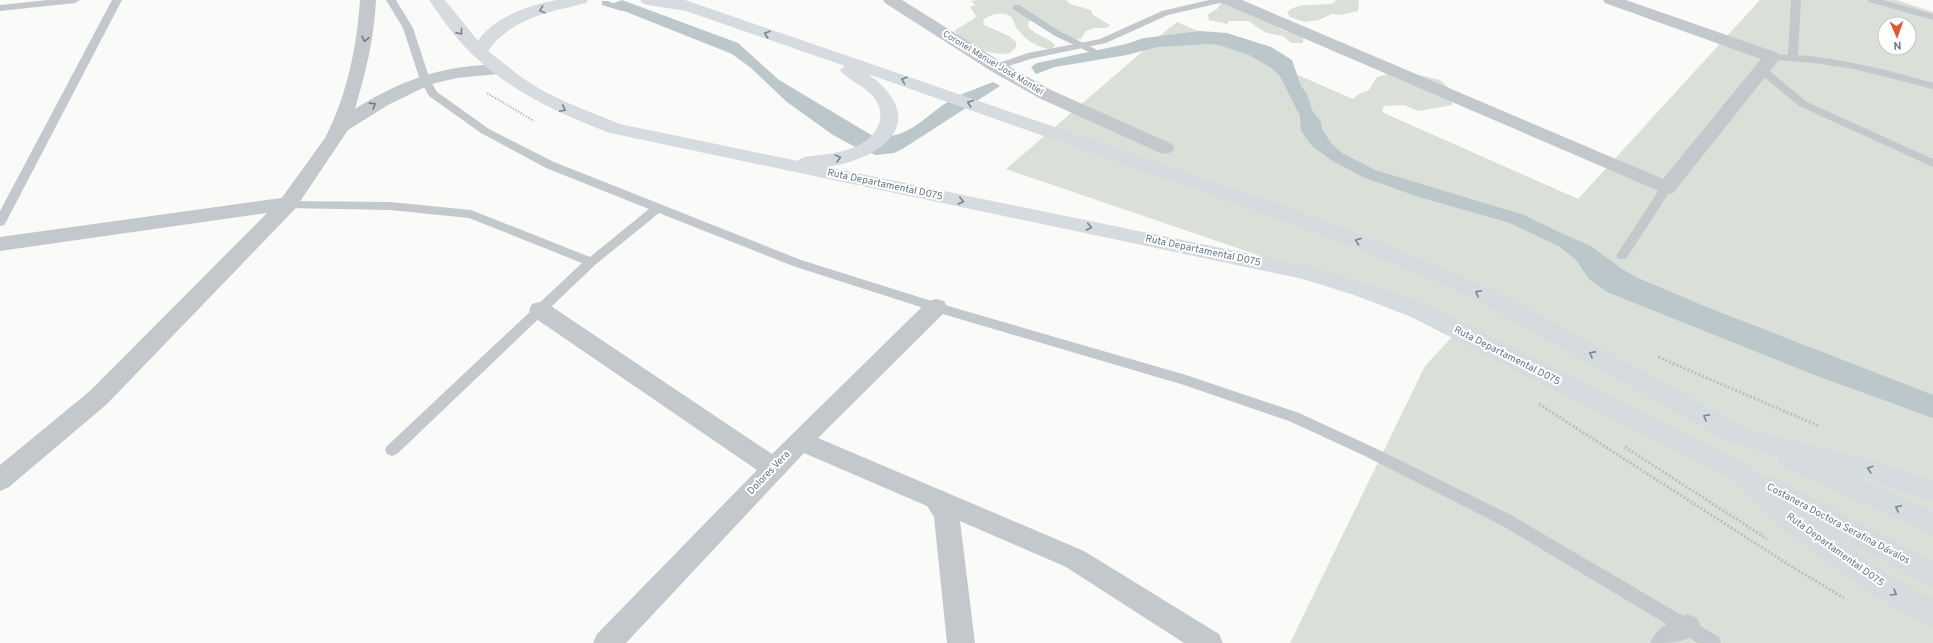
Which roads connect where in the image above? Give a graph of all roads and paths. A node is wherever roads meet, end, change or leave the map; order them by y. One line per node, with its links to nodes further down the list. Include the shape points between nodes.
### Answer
1 (75, 0): 15 (lane)
2 (117, 0): 35 (lane)
3 (368, 0): 28 (street, one-way to 28, via 366,33)
4 (391, 0): 25 (lane, via 408,28)
5 (437, 0): 19 (highway, Ruta Departamental D075, one-way to 19, via 461,34)
6 (580, 0): 19 (highway, one-way to 19, via 545,8 508,24 490,36)
7 (648, 0): 16 (highway)
8 (669, 0): 16 (highway)
9 (891, 0): 22 (street, Coronel Manuel José Montiel)
10 (1221, 0): 22 (lane, via 1165,13 1103,41 1028,56)
11 (1228, 0): 32 (street)
12 (1610, 0): 21 (street)
13 (1796, 0): 20 (lane)
14 (1872, 0): 17 (lane)
15 (0, 8)
16 (696, 9): 18 (highway, one-way to 16)
17 (1933, 17)
18 (796, 44): 29 (highway, one-way to 18, via 804,163 838,159 871,145 885,132 890,119 889,105 880,91 857,74); 44 (highway, one-way to 18, via 1520,314 1454,281 1368,245 1282,212)
19 (479, 52): 23 (highway, Ruta Departamental D075)
20 (1792, 58): 21 (lane); 26 (lane, via 1853,66)
21 (1767, 64): 31 (lane, via 1803,104); 32 (street)
22 (997, 67): 30 (street, Coronel Manuel José Montiel, via 1045,94)
23 (497, 69): 24 (street); 29 (highway, Ruta Departamental D075, one-way to 29, via 541,98 580,117 616,129)
24 (456, 73): 25 (street); 27 (path, via 507,107)
25 (425, 80): 28 (street, one-way to 25, via 374,104); 34 (lane, via 433,94 485,131 550,165)
26 (1933, 86)
27 (540, 124)
28 (340, 127): 33 (street)
29 (661, 139): 49 (highway, Ruta Departamental D075, one-way to 49, via 1326,278 1417,310)
30 (1165, 148)
31 (1933, 163)
32 (1666, 188): 38 (lane)
33 (288, 204): 36 (street); 40 (lane, via 390,206 471,214); 50 (street, via 98,397)
34 (657, 208): 40 (lane); 41 (lane, via 797,263)
35 (0, 222)
36 (24, 240): 37 (street); 39 (street)
37 (0, 244)
38 (1622, 256)
39 (0, 258)
40 (590, 262): 42 (lane)
41 (936, 307): 45 (street, Dolores Vera); 58 (lane, via 1186,380 1294,417 1506,520)
42 (540, 310): 47 (lane); 48 (street)
43 (1534, 400): 56 (path, via 1788,565)
44 (1740, 436): 51 (highway, one-way to 44, via 1870,469); 53 (highway, one-way to 44)
45 (800, 441): 48 (street, Dolores Vera); 52 (street)
46 (1624, 447): 54 (path)
47 (392, 450)
48 (774, 468): 59 (street, Dolores Vera)
49 (1743, 474): 55 (highway, Costanera Doctora Serafina Dávalos); 57 (highway, Ruta Departamental D075, one-way to 57, via 1795,523 1881,585)
50 (0, 480)
51 (1933, 491)
52 (936, 498): 60 (street, via 948,515); 61 (street, via 1075,560)
53 (1933, 524)
54 (1770, 541)
55 (1933, 575)
56 (1848, 600)
57 (1933, 615)
58 (1687, 627): 62 (street); 63 (lane)
59 (608, 643)
60 (962, 643)
61 (1209, 643)
62 (1664, 643)
63 (1713, 643)

